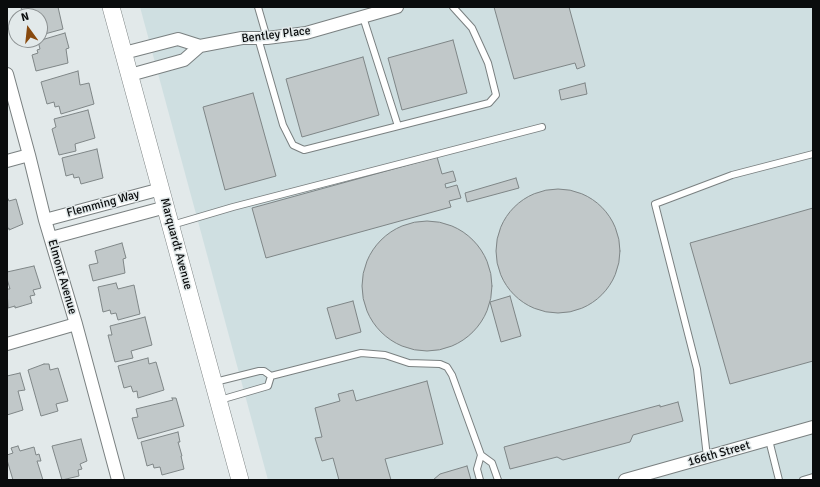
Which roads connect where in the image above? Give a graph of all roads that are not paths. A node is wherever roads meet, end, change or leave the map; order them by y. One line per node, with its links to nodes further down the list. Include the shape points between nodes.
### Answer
1 (111, 7): 8 (main road, Marquardt Avenue)
2 (258, 7): 6 (lane)
3 (397, 7): 5 (street, Bentley Place)
4 (453, 7): 11 (lane, via 472,28 488,63 496,95 489,103)
5 (366, 13): 6 (street, Bentley Place, via 306,33); 11 (lane)
6 (262, 38): 7 (street, Bentley Place, via 242,38); 11 (lane, via 283,125 293,145 304,150)
7 (200, 46): 8 (street, Bentley Place, via 178,39); 10 (street, via 184,60)
8 (124, 52): 10 (main road, Marquardt Avenue)
9 (7, 74): 14 (street, Elmont Avenue)
10 (130, 75): 16 (main road, Marquardt Avenue)
11 (398, 126)
12 (542, 128): 19 (lane)
13 (813, 154): 29 (lane, via 732,175 656,204 698,369)
14 (29, 155): 15 (street); 18 (street, Elmont Avenue)
15 (7, 161)
16 (161, 189): 17 (main road, Marquardt Avenue); 18 (street, Flemming Way)
17 (166, 208): 19 (main road, Marquardt Avenue); 20 (street, Flemming Way)
18 (45, 220): 20 (street, Elmont Avenue)
19 (171, 225): 24 (main road, Marquardt Avenue)
20 (51, 238): 21 (street, Elmont Avenue)
21 (76, 324): 22 (street); 31 (street, Elmont Avenue)
22 (7, 344)
23 (271, 376): 24 (lane, via 259,370); 25 (lane, via 268,386); 28 (lane, via 361,353 385,355 409,363 440,364 447,367 452,375)
24 (214, 382): 25 (main road, Marquardt Avenue)
25 (218, 400): 32 (main road, Marquardt Avenue)
26 (813, 427): 27 (street, 166th Street)
27 (769, 440): 29 (street, 166th Street); 36 (lane)
28 (481, 455): 33 (lane, via 477,469); 34 (lane, via 492,463)
29 (707, 457): 35 (street, 166th Street)
30 (813, 477): 37 (lane)
31 (118, 480)
32 (240, 480)
33 (480, 480)
34 (498, 480)
35 (628, 480)
36 (779, 480)
37 (803, 480)

